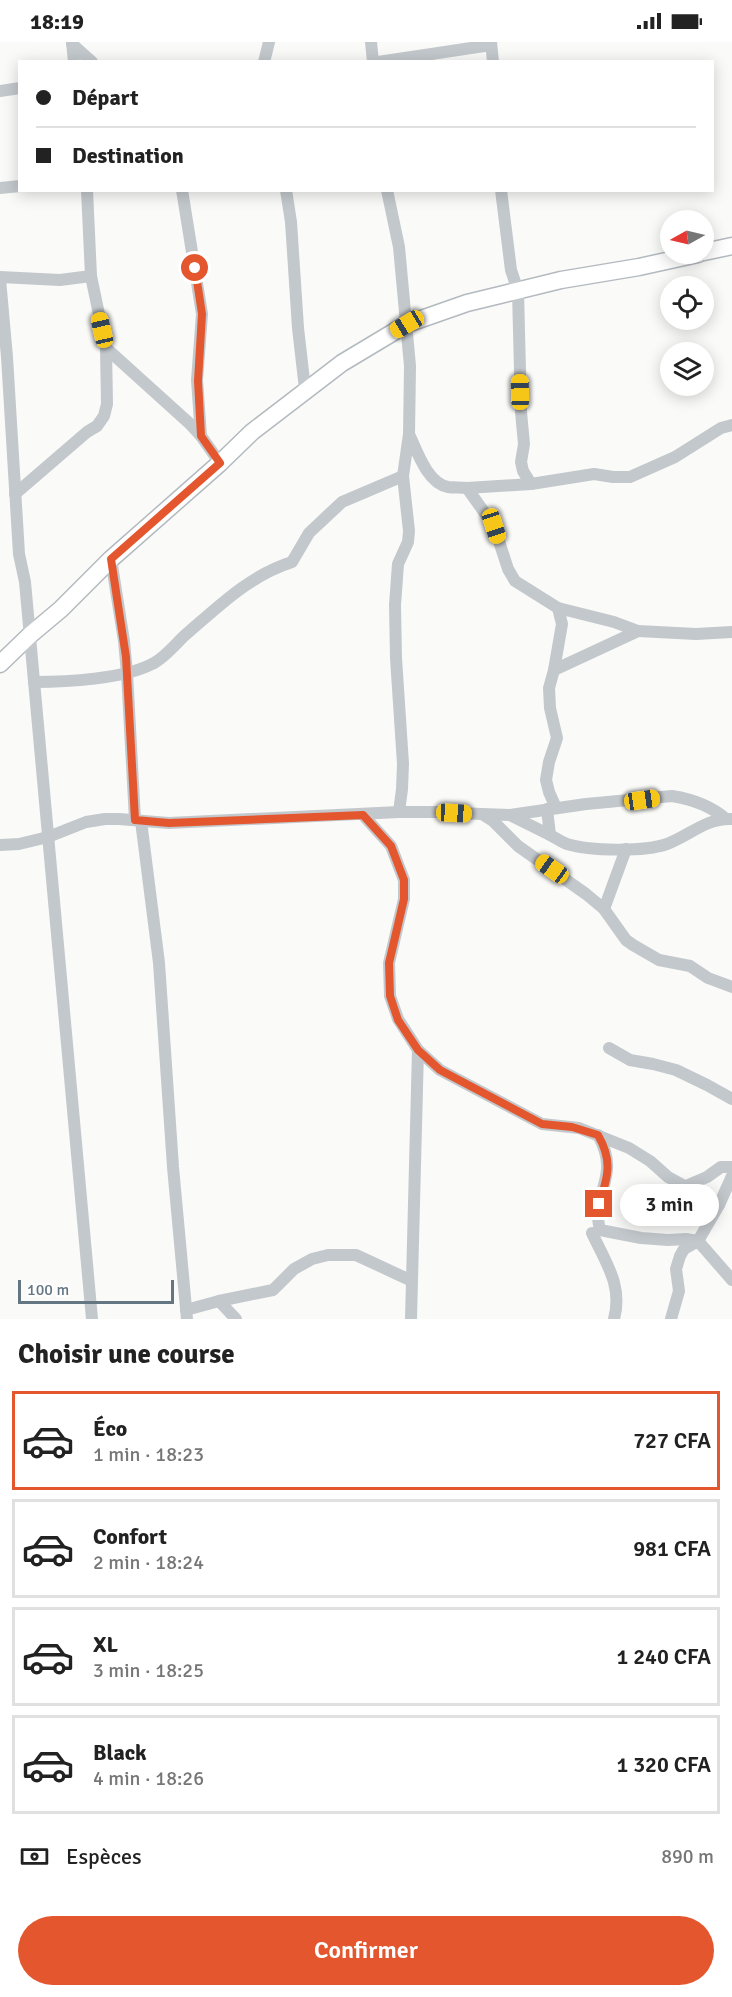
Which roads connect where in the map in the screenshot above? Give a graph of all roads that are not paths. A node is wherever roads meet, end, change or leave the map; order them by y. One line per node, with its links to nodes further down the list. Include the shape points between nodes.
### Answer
1 (269, 42): 7 (street)
2 (371, 42): 8 (street)
3 (72, 43): 5 (street); 6 (street)
4 (491, 44): 9 (street); 10 (street)
5 (74, 60)
6 (90, 60)
7 (264, 60)
8 (373, 60)
9 (391, 60)
10 (493, 60)
11 (18, 88): 12 (street)
12 (0, 91)
13 (18, 186): 14 (street)
14 (0, 188)
15 (87, 192): 23 (street)
16 (182, 192): 33 (street, via 202,314 198,381)
17 (286, 192): 30 (street)
18 (387, 192): 27 (street, via 399,247)
19 (501, 192): 25 (street, via 511,270)
20 (732, 246): 21 (street)
21 (714, 250)
22 (660, 262): 25 (street)
23 (91, 276): 24 (street, via 60,280); 28 (street)
24 (0, 278): 26 (street)
25 (518, 291): 27 (street, via 467,303); 36 (street, via 524,444 521,462)
26 (1, 304): 29 (street)
27 (407, 324): 30 (street); 32 (street)
28 (106, 348): 33 (street); 38 (street, via 104,416)
29 (4, 382): 38 (street)
30 (305, 389): 34 (street)
31 (732, 426): 36 (street, via 721,428 675,457 630,477 594,474)
32 (408, 434): 35 (street); 37 (street, via 424,466 438,483)
33 (201, 436): 34 (street)
34 (220, 463): 39 (street)
35 (403, 476): 46 (street, via 342,502 309,533 292,562 241,586 153,664); 49 (street, via 409,531 396,578 396,658 403,764)
36 (531, 484): 37 (street)
37 (467, 488): 40 (street, via 494,526 515,581)
38 (15, 494): 43 (street)
39 (111, 559): 43 (street); 46 (street)
40 (558, 608): 41 (street); 45 (street, via 562,624)
41 (638, 632): 42 (street); 45 (street)
42 (732, 632)
43 (30, 635): 44 (street); 47 (street)
44 (0, 664)
45 (554, 670): 48 (street, via 549,708 557,738 546,780)
46 (127, 673): 47 (street, via 69,682); 54 (street)
47 (34, 682): 56 (street)
48 (551, 809): 52 (street); 53 (street, via 672,796 704,805); 55 (street)
49 (399, 813): 50 (street); 51 (street)
50 (482, 814): 52 (street); 59 (street, via 518,846)
51 (363, 815): 54 (street); 62 (street, via 391,846 404,880 404,899 389,963 390,996 398,1020)
52 (510, 815): 55 (street)
53 (729, 819): 58 (street, via 705,824 666,844)
54 (138, 821): 56 (street, via 87,822); 76 (street, via 159,963 172,1167)
55 (550, 835): 58 (street, via 583,847)
56 (48, 837): 57 (street); 77 (street)
57 (0, 845)
58 (626, 849): 59 (street)
59 (604, 909): 60 (street, via 633,945 659,960 690,966)
60 (732, 987)
61 (609, 1048): 63 (street, via 630,1060 676,1070)
62 (418, 1050): 64 (street, via 440,1070 542,1124); 74 (street)
63 (732, 1099)
64 (598, 1135): 68 (street, via 629,1148); 72 (street, via 605,1147 608,1167 597,1219 600,1230 641,1238)
65 (732, 1167): 66 (street, via 721,1167)
66 (710, 1176): 68 (street); 69 (street)
67 (732, 1176): 70 (street)
68 (686, 1186): 69 (street)
69 (706, 1197): 70 (street)
70 (719, 1205): 72 (street)
71 (592, 1233): 80 (street, via 618,1292)
72 (698, 1241): 73 (street); 81 (street, via 680,1256 676,1269 679,1291)
73 (732, 1280)
74 (412, 1281): 75 (street, via 356,1255 328,1255 294,1269 273,1290); 79 (street)
75 (219, 1301): 76 (street); 78 (street)
76 (187, 1315)
77 (92, 1319)
78 (236, 1319)
79 (411, 1319)
80 (614, 1319)
81 (671, 1319)

